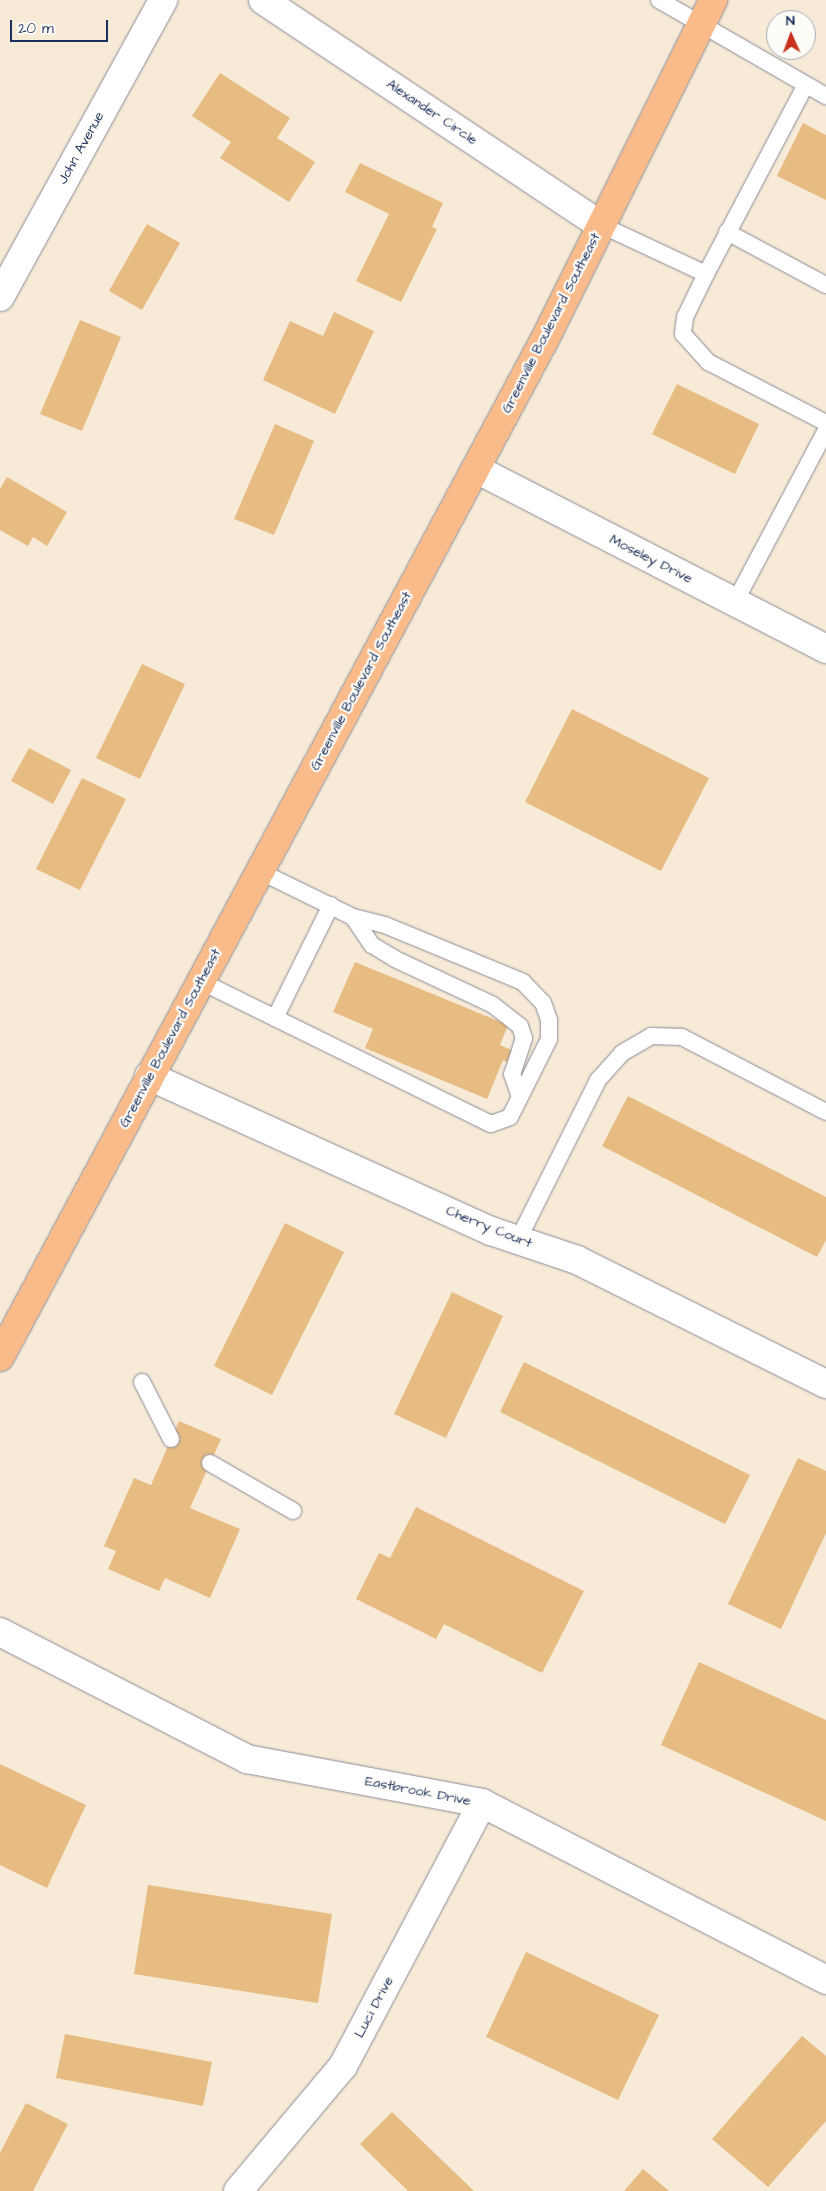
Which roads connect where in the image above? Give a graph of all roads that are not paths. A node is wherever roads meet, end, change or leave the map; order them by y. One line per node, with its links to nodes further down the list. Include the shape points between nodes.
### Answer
1 (163, 0): 12 (street, John Avenue)
2 (263, 0): 8 (street, Alexander Circle)
3 (659, 0): 5 (lane)
4 (713, 0): 5 (highway, Greenville Boulevard Southeast)
5 (701, 24): 6 (lane); 8 (highway, Greenville Boulevard Southeast)
6 (805, 86): 7 (lane); 9 (lane)
7 (826, 96)
8 (601, 225): 10 (lane); 15 (highway, Greenville Boulevard Southeast)
9 (728, 232): 10 (lane); 11 (lane)
10 (706, 274): 13 (lane, via 685,316 683,334 708,362)
11 (826, 285)
12 (0, 297)
13 (826, 423)
14 (826, 430): 16 (lane)
15 (476, 468): 16 (street, Moseley Drive); 18 (highway, Greenville Boulevard Southeast)
16 (735, 602): 17 (street, Moseley Drive)
17 (826, 649)
18 (261, 872): 19 (lane); 21 (highway, Greenville Boulevard Southeast)
19 (331, 905): 20 (lane); 22 (lane)
20 (353, 917): 24 (lane, via 372,945 493,1004 520,1026 524,1038 512,1074); 24 (lane, via 385,925 523,982 543,1003 550,1020 549,1039)
21 (200, 981): 22 (lane); 23 (highway, Greenville Boulevard Southeast)
22 (275, 1018): 24 (lane, via 491,1124 510,1117)
23 (149, 1076): 26 (street, Cherry Court); 27 (highway, Greenville Boulevard Southeast)
24 (520, 1097)
25 (826, 1112): 26 (lane, via 682,1037 651,1036 622,1053 598,1080)
26 (518, 1240): 29 (street, Cherry Court, via 577,1260)
27 (0, 1357)
28 (142, 1382): 30 (lane)
29 (826, 1384)
30 (171, 1439)
31 (210, 1463): 32 (lane)
32 (293, 1511)
33 (0, 1632): 34 (street, Eastbrook Drive, via 247,1759)
34 (482, 1803): 35 (street, Eastbrook Drive); 36 (street, Luci Drive, via 343,2066)
35 (826, 1980)
36 (238, 2191)

